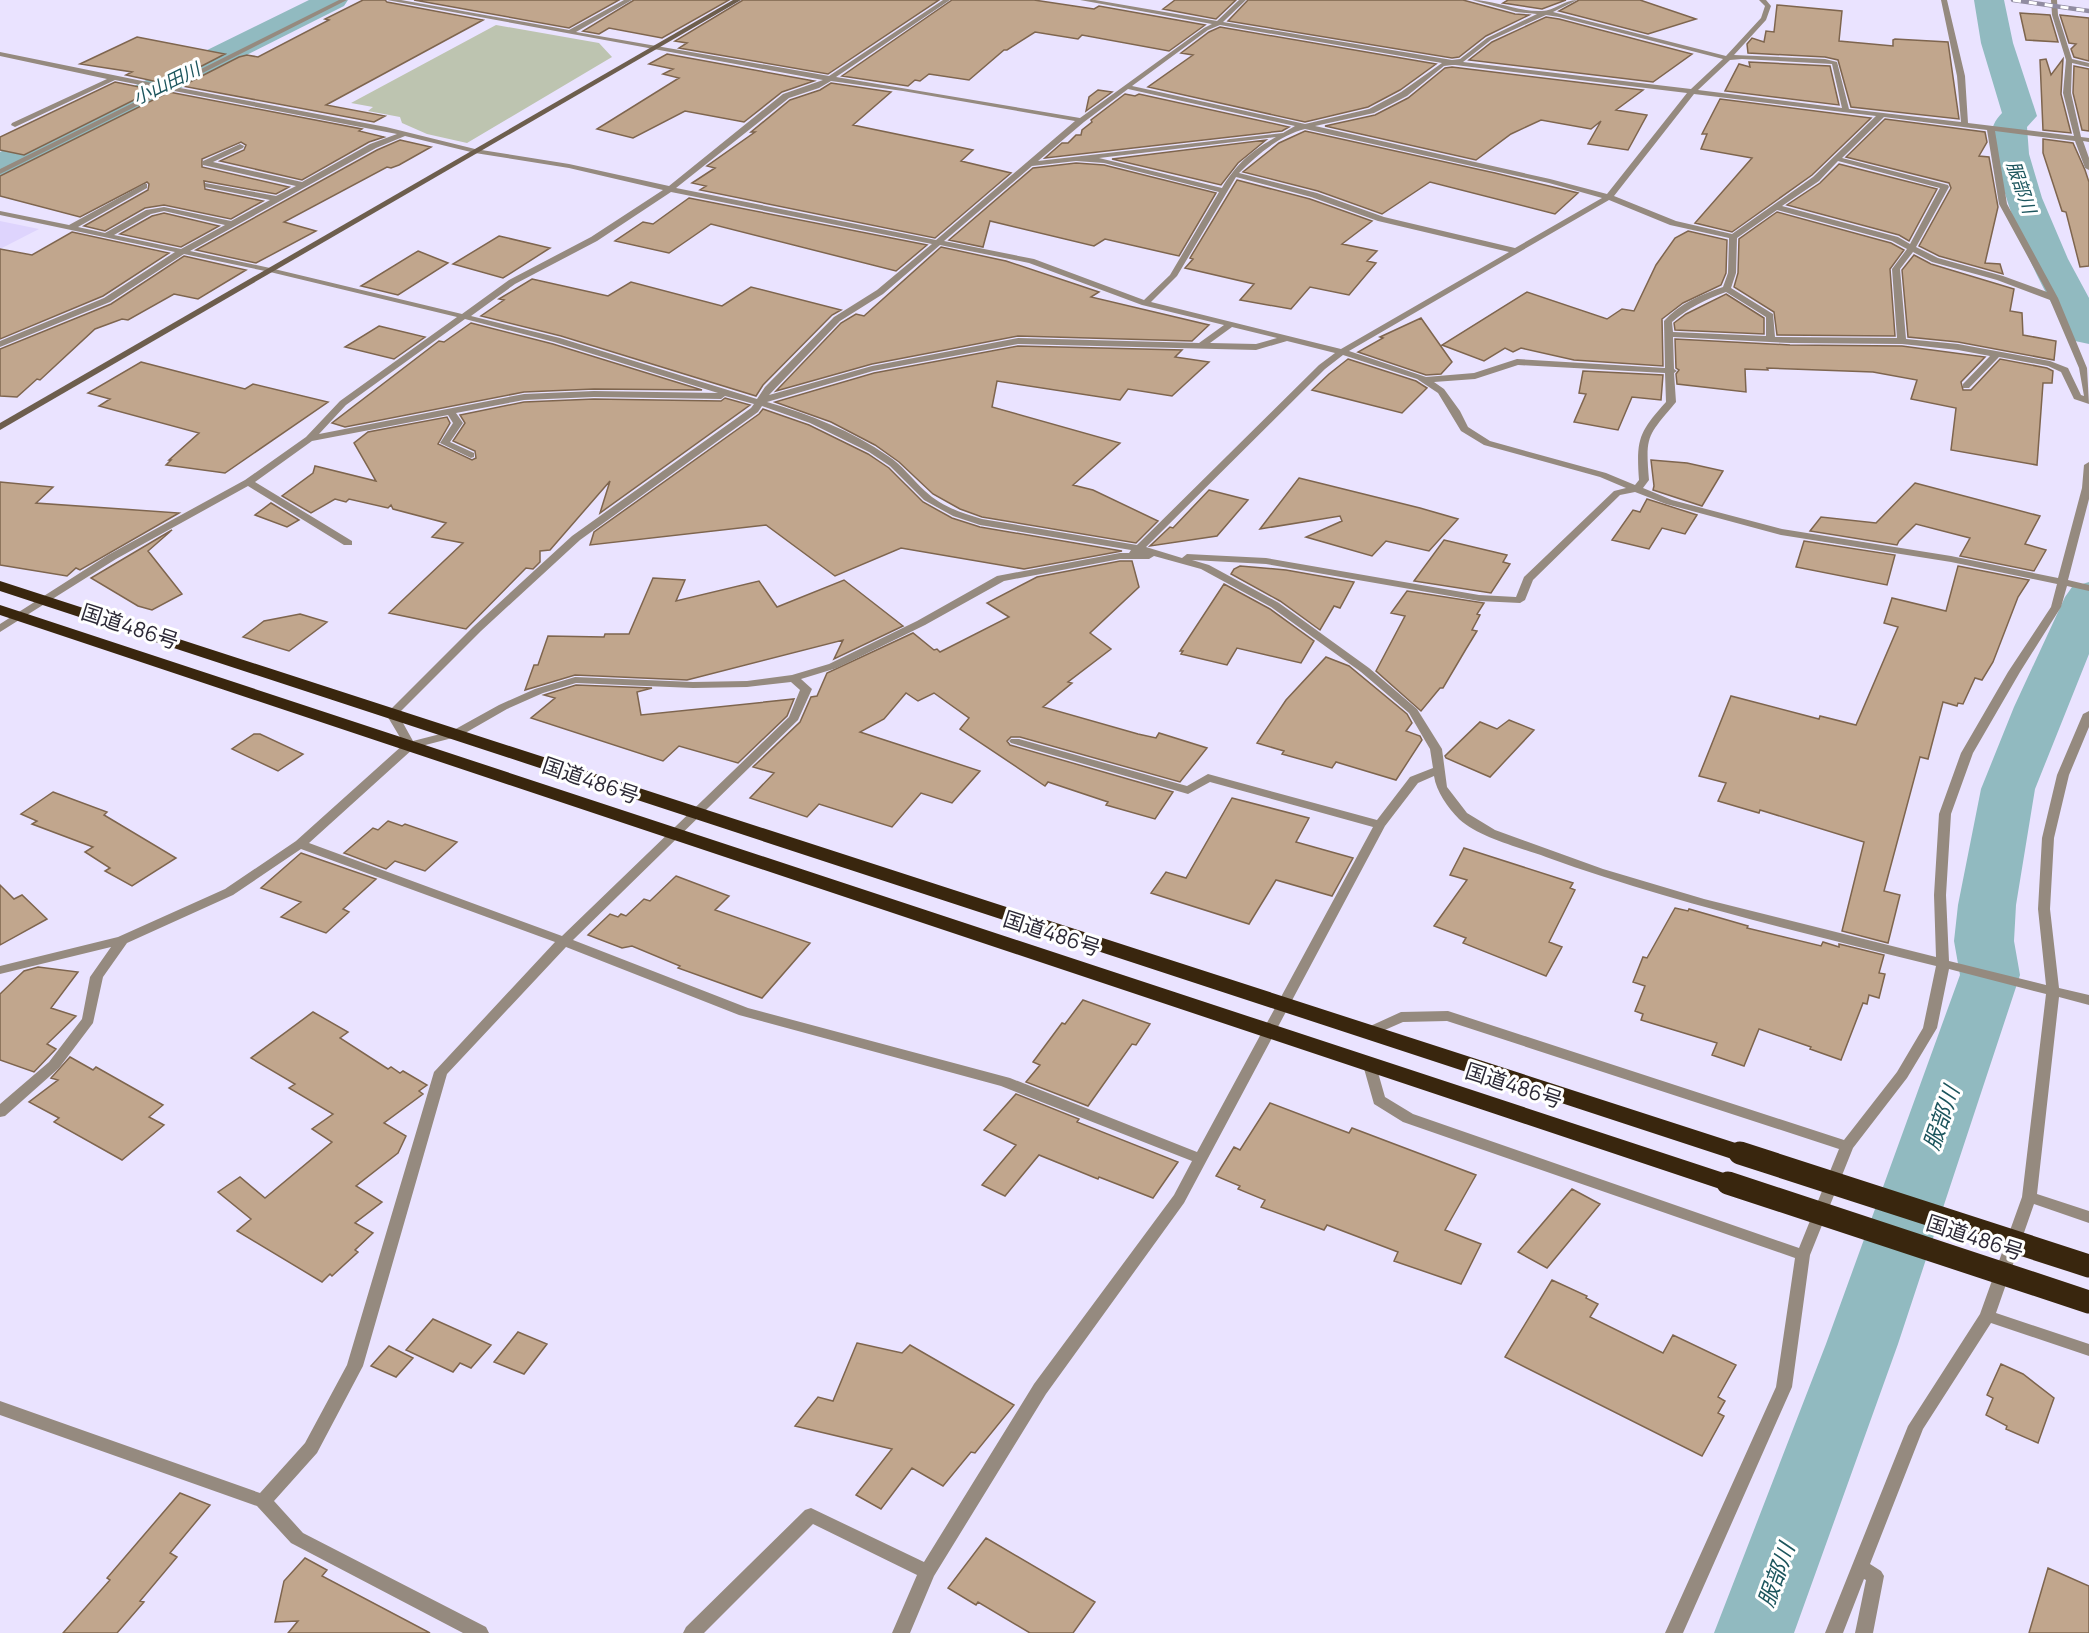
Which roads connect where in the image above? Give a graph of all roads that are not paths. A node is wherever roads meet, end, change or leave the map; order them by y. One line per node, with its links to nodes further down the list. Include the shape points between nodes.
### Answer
1 (344, 0): 25 (street)
2 (390, 0): 15 (street)
3 (629, 0): 15 (street)
4 (738, 0): 16 (street)
5 (947, 0): 23 (street)
6 (1083, 0): 14 (street)
7 (1243, 0): 14 (street)
8 (1476, 0): 13 (street)
9 (1574, 0): 13 (street)
10 (1762, 0): 18 (street, via 1768,6 1764,19)
11 (1944, 0): 32 (street, via 1961,76)
12 (2054, 0): 19 (street)
13 (1545, 14): 18 (street); 20 (street, via 1489,39)
14 (1217, 24): 20 (street); 24 (street)
15 (571, 32): 16 (street)
16 (654, 48): 23 (street); 39 (street)
17 (0, 54): 22 (street)
18 (1728, 58): 26 (street); 27 (street, via 1835,63)
19 (2069, 60): 21 (street); 36 (street, via 2067,93)
20 (1455, 63): 26 (street); 31 (street, via 1442,65 1404,94 1371,111)
21 (2089, 65)
22 (114, 78): 25 (street); 30 (street)
23 (828, 79): 29 (street); 49 (street, via 786,96)
24 (1128, 87): 29 (street); 31 (street)
25 (167, 88): 34 (street); 44 (street)
26 (1694, 92): 27 (street); 51 (street)
27 (1846, 111): 28 (street)
28 (1882, 115): 32 (street); 41 (street)
29 (1081, 120): 42 (street)
30 (15, 125)
31 (1305, 126): 35 (street); 51 (street)
32 (1965, 126): 33 (street)
33 (1991, 129): 36 (street); 65 (street, via 2003,204)
34 (403, 134): 39 (street); 47 (street)
35 (1286, 134): 40 (street); 45 (street, via 1254,153)
36 (2078, 139): 37 (street); 43 (street)
37 (2089, 140)
38 (240, 146): 47 (street, via 206,163)
39 (475, 152): 49 (street, via 569,166); 63 (street)
40 (1076, 159): 42 (street); 50 (street, via 1104,161)
41 (1838, 159): 53 (street); 60 (street, via 1945,188)
42 (1029, 164): 59 (street)
43 (2089, 168)
44 (0, 172)
45 (1234, 174): 50 (street); 62 (street, via 1314,195 1381,219)
46 (208, 185): 52 (street)
47 (303, 185): 52 (street)
48 (144, 186): 56 (street)
49 (670, 189): 59 (street); 67 (street, via 594,239 512,282)
50 (1224, 191): 66 (street, via 1173,276)
51 (1609, 196): 58 (street, via 1672,223); 62 (street)
52 (278, 199): 55 (street)
53 (1777, 207): 58 (street); 60 (street, via 1895,239)
54 (0, 213): 56 (street)
55 (232, 224): 57 (street, via 164,209 149,212); 61 (street)
56 (70, 228): 57 (street)
57 (107, 235): 61 (street)
58 (1733, 237): 64 (street, via 1732,273)
59 (940, 242): 66 (street, via 1031,261); 83 (street, via 880,292 837,319)
60 (1911, 249): 65 (street); 72 (street, via 1896,269)
61 (183, 251): 63 (street); 73 (street, via 107,300)
62 (1517, 251): 75 (street)
63 (270, 270): 67 (street); 85 (street)
64 (1727, 289): 69 (street, via 1680,310 1668,321); 71 (street, via 1770,316)
65 (2054, 298): 77 (street)
66 (1145, 303): 68 (street)
67 (466, 317): 81 (street, via 557,340); 86 (street, via 343,403)
68 (1230, 325): 70 (street); 74 (street)
69 (1668, 334): 71 (street); 78 (street)
70 (1286, 339): 74 (street, via 1256,347); 75 (street)
71 (1771, 339): 72 (street)
72 (1902, 341): 76 (street)
73 (0, 344)
74 (1200, 346): 83 (street, via 1018,341 872,369)
75 (1342, 352): 79 (street); 92 (street, via 1322,367)
76 (1996, 355): 80 (street); 82 (street, via 2065,370 2077,397)
77 (2086, 368): 82 (street)
78 (1671, 371): 79 (street, via 1517,362 1475,376); 90 (street, via 1671,402 1650,425 1641,444 1644,480)
79 (1426, 380): 90 (street, via 1441,391 1464,429 1487,443 1568,464)
80 (1966, 386)
81 (736, 396): 83 (street); 84 (street, via 524,397)
82 (2089, 399)
83 (759, 401): 92 (street, via 858,441 888,460 933,502 957,515); 102 (street, via 755,410 576,538 477,629)
84 (450, 410): 86 (street); 87 (street, via 458,423 445,442)
85 (0, 427)
86 (309, 439): 89 (street)
87 (471, 455)
88 (2089, 465): 94 (street, via 2087,488)
89 (248, 482): 91 (street); 97 (street, via 112,557)
90 (1637, 488): 93 (street, via 1617,493 1528,579 1520,600 1479,598 1266,561); 94 (street, via 1669,502 1781,532)
91 (348, 543)
92 (1135, 552): 93 (street); 101 (street, via 1001,578 833,666)
93 (1205, 562): 107 (street, via 1275,605 1365,670 1413,711 1436,749)
94 (2061, 583): 96 (street); 114 (street, via 2056,608 1967,753 1945,814 1940,895)
95 (0, 586): 97 (highway, 国道486号)
96 (2089, 588)
97 (43, 601): 99 (street); 102 (highway, 国道486号)
98 (0, 610): 99 (highway, 国道486号)
99 (21, 617): 100 (street); 106 (highway, 国道486号)
100 (0, 629)
101 (793, 678): 104 (street, via 693,685 575,680 503,707); 108 (street, via 806,689 794,718)
102 (393, 714): 104 (highway, 国道486号); 106 (street)
103 (2089, 714): 116 (street, via 2063,775 2048,837 2044,909)
104 (456, 734): 106 (street); 108 (highway, 国道486号)
105 (1015, 741): 109 (street, via 1188,790 1208,778)
106 (410, 745): 110 (highway, 国道486号); 111 (street)
107 (1438, 770): 109 (street, via 1414,780); 114 (street, via 1441,787 1462,816 1491,833 1701,903)
108 (694, 814): 110 (street); 118 (highway, 国道486号)
109 (1380, 825): 118 (street)
110 (673, 835): 113 (street); 120 (highway, 国道486号)
111 (300, 844): 112 (street, via 229,892); 113 (street)
112 (122, 940): 115 (street); 122 (street, via 97,977 88,1020 54,1065)
113 (564, 941): 124 (street, via 744,1012 1005,1082); 133 (street, via 441,1072 356,1366 311,1448)
114 (1942, 964): 116 (street); 123 (street, via 1930,1028 1902,1075)
115 (0, 970)
116 (2054, 990): 117 (street); 125 (street)
117 (2089, 1000)
118 (1285, 1005): 119 (highway, 国道486号); 120 (street)
119 (1371, 1031): 123 (street, via 1401,1017 1448,1016); 128 (highway, 国道486号, bridge)
120 (1270, 1032): 121 (highway, 国道486号); 124 (street)
121 (1370, 1065): 127 (street, via 1379,1100 1408,1118); 129 (highway, 国道486号, bridge)
122 (0, 1112)
123 (1847, 1146): 127 (street)
124 (1201, 1160): 135 (street, via 1179,1199 1040,1389)
125 (2029, 1197): 126 (street); 130 (street)
126 (2089, 1217)
127 (1803, 1255): 139 (street, via 1784,1387)
128 (2089, 1266)
129 (2089, 1302)
130 (1987, 1316): 131 (street); 134 (street, via 1916,1426)
131 (2089, 1350)
132 (0, 1408): 133 (street)
133 (263, 1501): 136 (street, via 297,1538)
134 (1859, 1567): 140 (street); 141 (street, via 1875,1576)
135 (927, 1572): 137 (street, via 811,1515); 138 (street)
136 (480, 1633)
137 (692, 1633)
138 (902, 1633)
139 (1674, 1633)
140 (1834, 1633)
141 (1864, 1633)

